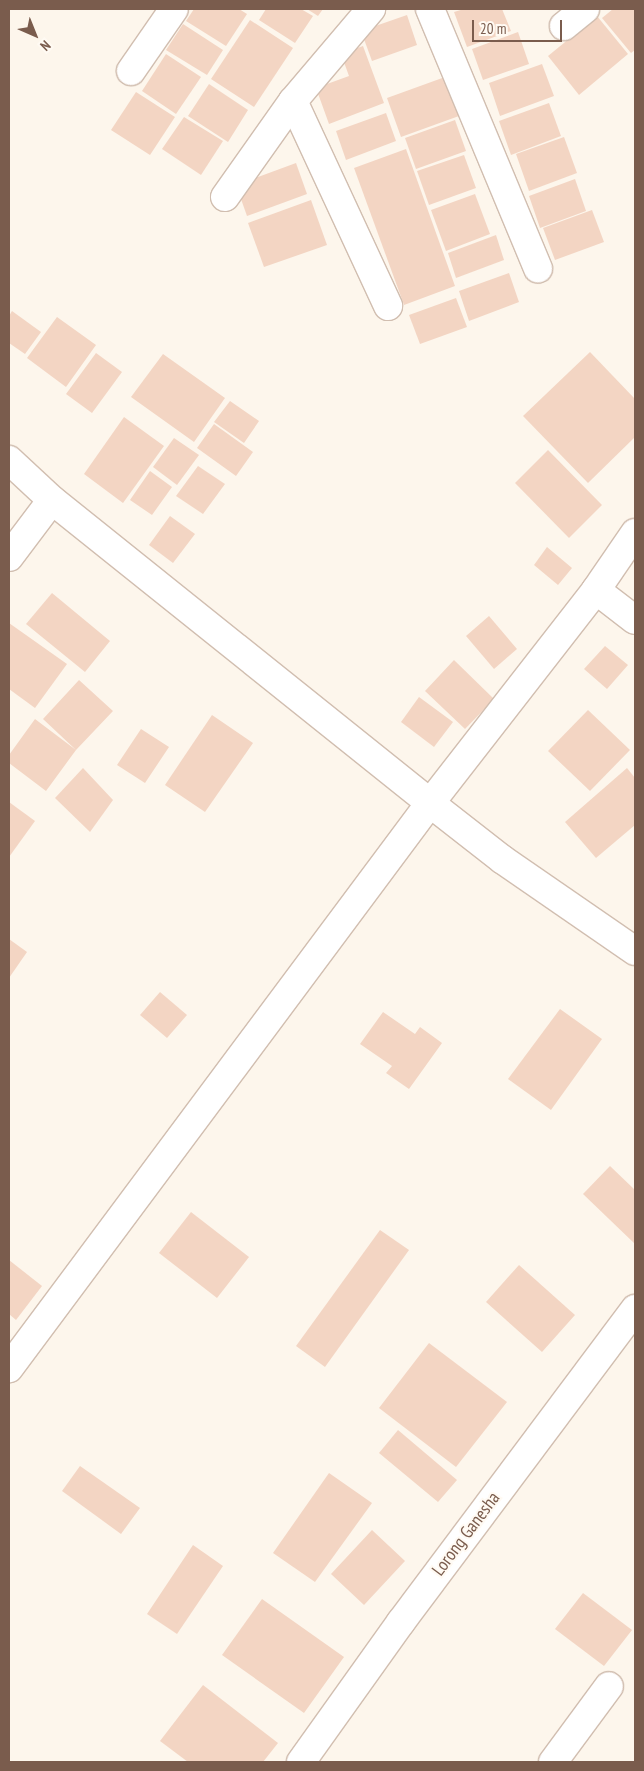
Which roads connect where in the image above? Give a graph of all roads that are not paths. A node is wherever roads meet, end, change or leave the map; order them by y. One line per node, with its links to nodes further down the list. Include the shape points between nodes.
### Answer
1 (174, 9): 6 (street)
2 (371, 9): 7 (street)
3 (430, 9): 9 (street)
4 (585, 9): 5 (street)
5 (564, 26)
6 (131, 72)
7 (293, 101): 8 (street); 10 (street)
8 (225, 197)
9 (538, 268)
10 (388, 306)
11 (9, 460): 12 (street)
12 (52, 500): 14 (street); 17 (street)
13 (635, 533): 15 (street)
14 (9, 557)
15 (596, 590): 16 (street); 17 (street)
16 (635, 620)
17 (430, 803): 18 (street, via 503,860); 20 (street)
18 (635, 951)
19 (635, 1309): 22 (street, Lorong Ganesha, via 401,1622)
20 (9, 1368)
21 (609, 1686): 23 (street)
22 (301, 1762)
23 (553, 1762)

